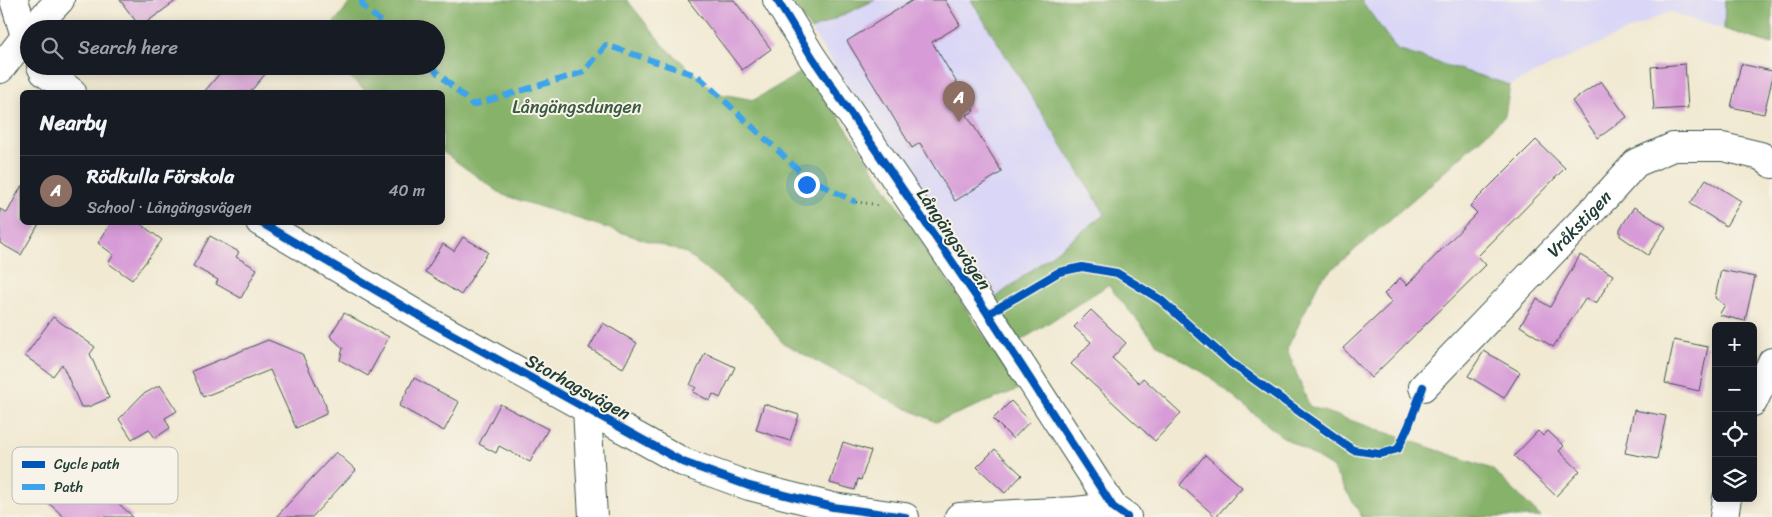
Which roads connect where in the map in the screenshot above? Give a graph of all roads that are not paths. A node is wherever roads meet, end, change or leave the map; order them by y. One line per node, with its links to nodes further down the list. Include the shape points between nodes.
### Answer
1 (14, 0): 4 (street)
2 (60, 0): 5 (street)
3 (777, 0): 17 (street, Långängsvägen, via 812,57)
4 (23, 20)
5 (42, 20)
6 (20, 46): 7 (street)
7 (0, 69)
8 (48, 75): 9 (street)
9 (69, 90)
10 (1772, 164): 13 (street, Vråkstigen, via 1761,156 1724,147 1673,147 1636,163)
11 (265, 225): 15 (street, Storhagsvägen, via 428,321)
12 (1772, 362): 14 (street)
13 (1423, 388)
14 (1757, 394)
15 (587, 409): 18 (street); 19 (street, Storhagsvägen, via 683,462 749,486 833,507)
16 (1726, 502): 21 (street)
17 (1120, 512): 20 (street)
18 (593, 517)
19 (905, 517)
20 (959, 517)
21 (1724, 517)

